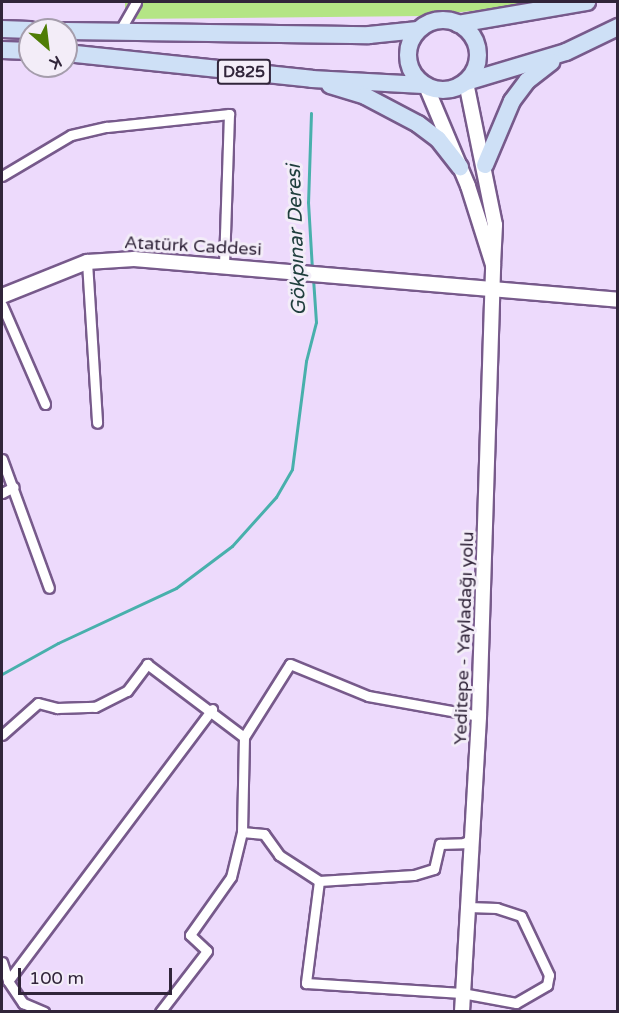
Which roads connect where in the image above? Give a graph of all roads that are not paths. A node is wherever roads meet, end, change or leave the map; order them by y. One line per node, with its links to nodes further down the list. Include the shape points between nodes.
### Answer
1 (136, 2): 9 (street)
2 (587, 2): 3 (highway)
3 (458, 24): 7 (highway, via 437,21); 15 (highway, via 472,36 478,53 474,71)
4 (618, 27): 12 (highway)
5 (2, 29): 6 (highway)
6 (18, 30)
7 (418, 30): 9 (highway, D825, via 369,35); 16 (highway, via 407,59 410,69)
8 (78, 31): 9 (highway, D825)
9 (119, 32)
10 (2, 50): 11 (highway)
11 (18, 51)
12 (566, 52): 15 (highway); 17 (highway, via 537,71 512,100)
13 (78, 54): 14 (highway, D825)
14 (312, 79): 16 (highway, D825); 18 (highway, via 365,96 418,124 438,139)
15 (466, 82): 16 (highway, via 442,91); 17 (main road, Yeditepe - Yayladağı yolu)
16 (425, 86): 18 (main road, Yeditepe - Yayladağı yolu)
17 (485, 165): 22 (main road, Yeditepe - Yayladağı yolu, via 495,225)
18 (460, 167): 22 (main road, Yeditepe - Yayladağı yolu)
19 (2, 176): 21 (street, via 72,135 107,127 229,114)
20 (87, 262): 21 (main road, Atatürk Caddesi, via 146,259); 24 (main road, Atatürk Caddesi); 28 (street)
21 (224, 265): 23 (main road, Atatürk Caddesi)
22 (493, 265): 23 (main road, Yeditepe - Yayladağı yolu)
23 (491, 290): 25 (main road, Atatürk Caddesi); 34 (main road, Yeditepe - Yayladağı yolu, via 490,449)
24 (2, 296)
25 (618, 300)
26 (2, 305): 27 (street)
27 (45, 404)
28 (97, 423)
29 (2, 459): 30 (street)
30 (14, 487): 31 (street); 32 (street)
31 (2, 493)
32 (50, 588)
33 (212, 709): 35 (street, via 147,664 127,691 95,707 57,708 38,703); 36 (street); 42 (street)
34 (479, 716): 36 (street, via 368,696 290,664); 38 (main road, Yeditepe - Yayladağı yolu)
35 (2, 735)
36 (244, 737): 37 (street)
37 (242, 832): 39 (street, via 264,834 279,855); 45 (street, via 231,877 190,935 207,951)
38 (473, 838): 39 (street, via 464,843 440,844 434,869 414,875); 40 (main road, Yeditepe - Yayladağı yolu)
39 (319, 881): 43 (street, via 306,983)
40 (468, 907): 43 (main road, Yeditepe - Yayladağı yolu); 43 (street, via 497,908 521,916 549,975 547,985 516,1003)
41 (2, 962): 42 (street)
42 (8, 981): 44 (street, via 23,1003)
43 (462, 993): 46 (main road, Yeditepe - Yayladağı yolu)
44 (44, 1011)
45 (160, 1011)
46 (462, 1011)

